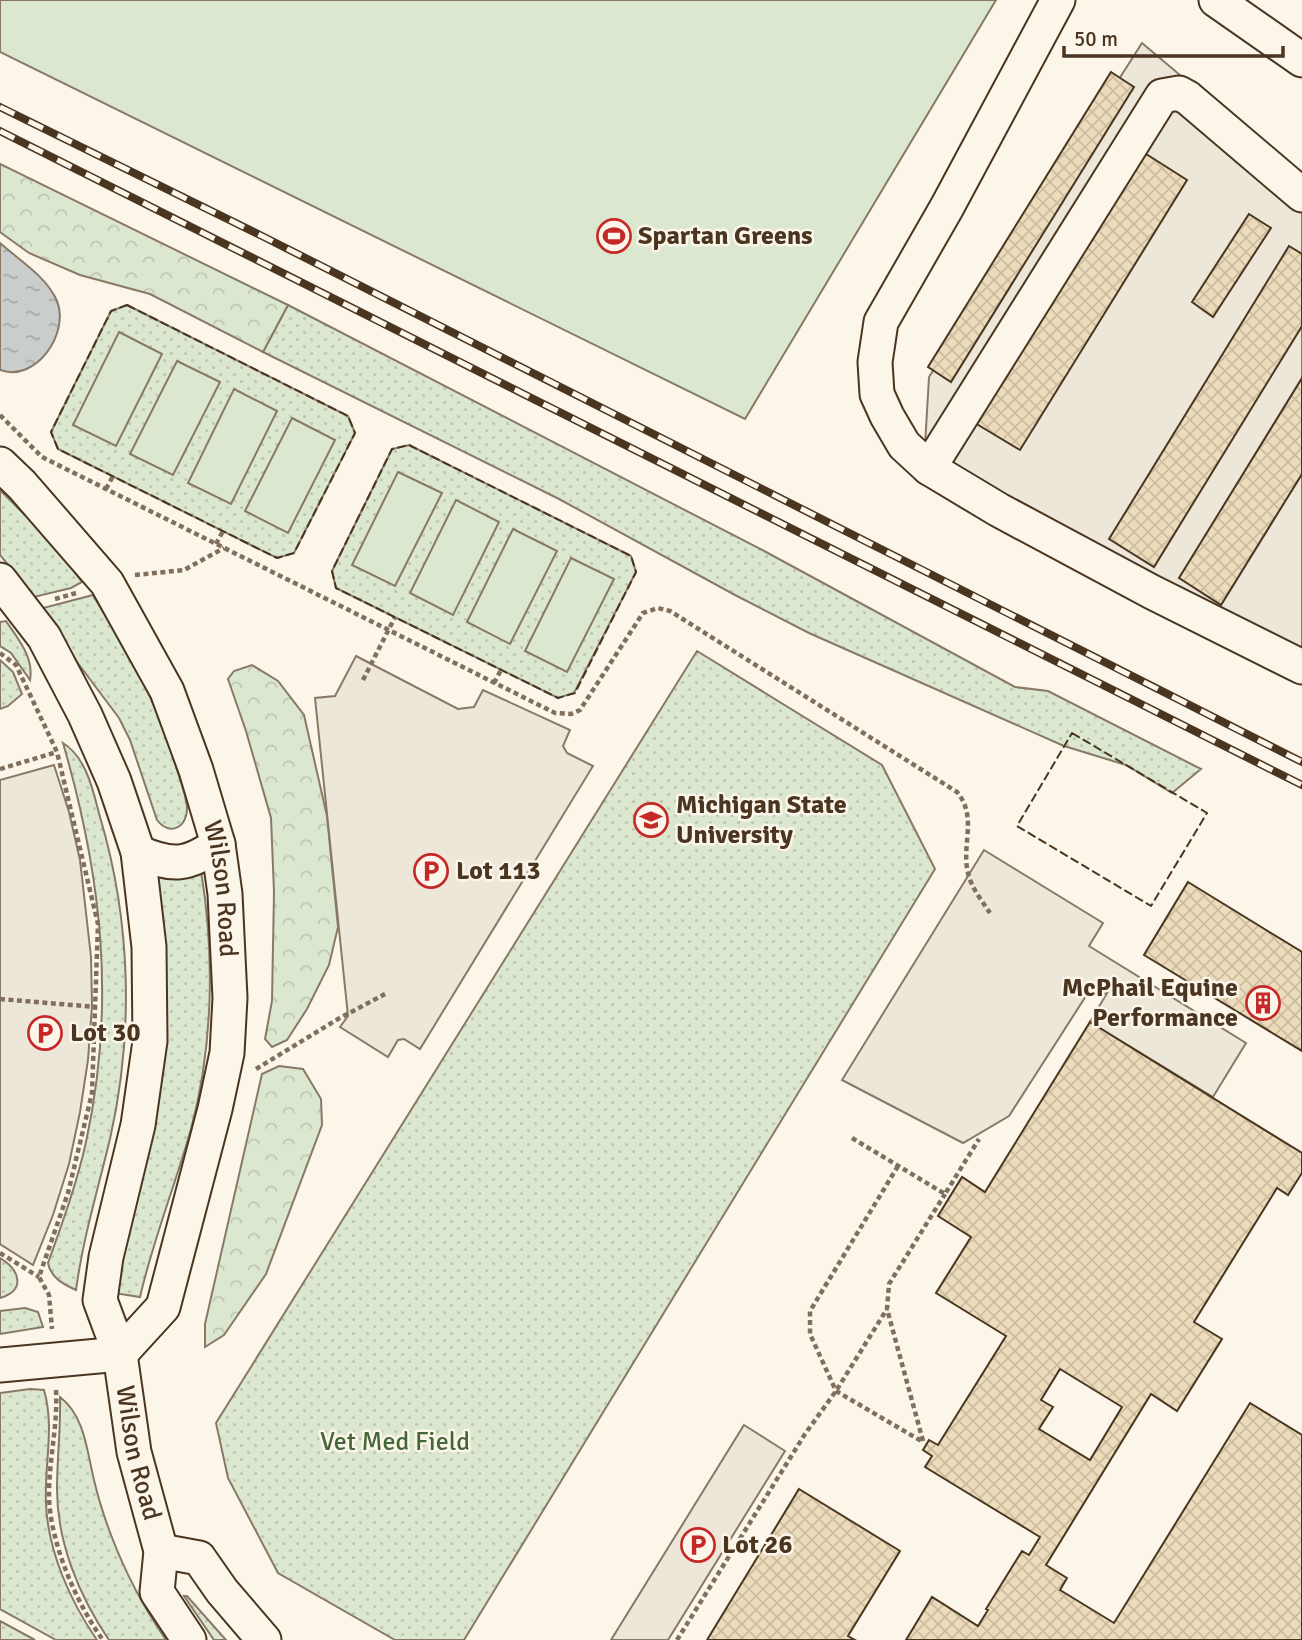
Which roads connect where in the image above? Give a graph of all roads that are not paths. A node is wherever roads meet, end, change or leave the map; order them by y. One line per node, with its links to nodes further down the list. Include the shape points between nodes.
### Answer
1 (1058, 0): 6 (street, via 881,322 875,362 877,394 905,445)
2 (1216, 0): 3 (street)
3 (1302, 60)
4 (1302, 195): 6 (street, via 1188,98 1179,93 1163,96)
5 (0, 464): 9 (street, Wilson Road, via 107,583 167,691)
6 (929, 468): 8 (street, via 1141,586)
7 (0, 580): 10 (street, Wilson Road, via 44,637 85,715)
8 (1302, 667)
9 (218, 844): 10 (street, via 178,862 160,862); 11 (street, Wilson Road, via 228,941 227,1053 163,1307)
10 (138, 852): 11 (street, Wilson Road, via 149,947 150,1041 138,1125 100,1300)
11 (120, 1354): 12 (street); 13 (street, Wilson Road, via 134,1452)
12 (0, 1365)
13 (161, 1551): 14 (street, Wilson Road, via 158,1592); 15 (street, Wilson Road, via 199,1558)
14 (189, 1640)
15 (264, 1640)

